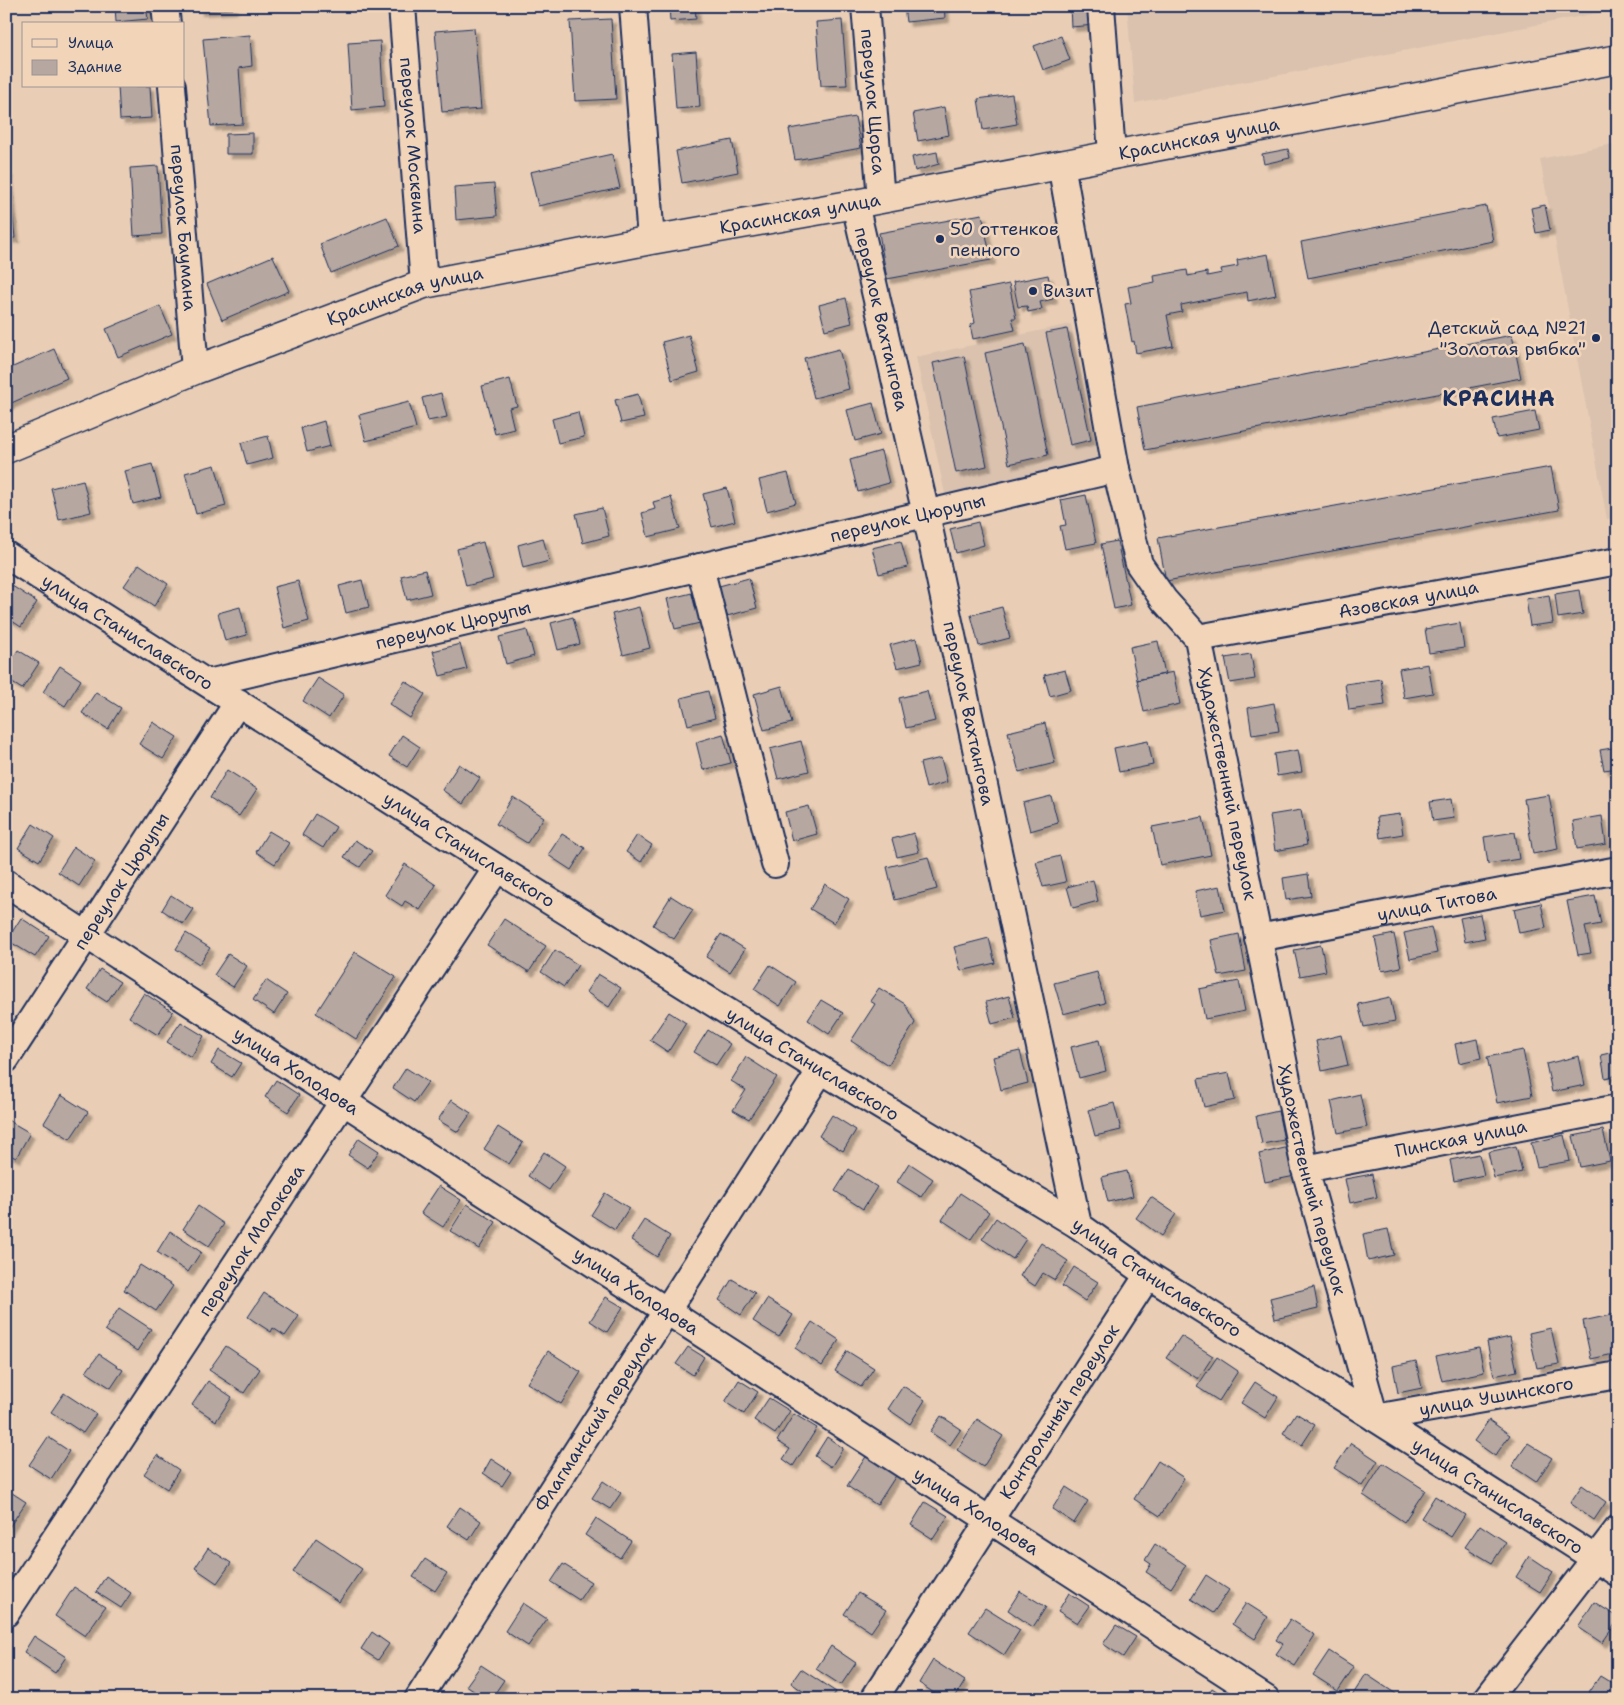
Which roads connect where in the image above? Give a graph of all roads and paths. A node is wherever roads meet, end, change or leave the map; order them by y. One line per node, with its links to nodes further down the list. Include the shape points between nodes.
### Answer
1 (165, 6): 6 (street)
2 (402, 6): 13 (street, переулок Москвина)
3 (633, 6): 12 (street)
4 (865, 6): 11 (street, переулок Щорса)
5 (1101, 6): 9 (street)
6 (167, 22)
7 (1618, 59): 9 (main road, Красинская улица)
8 (172, 88): 14 (street, переулок Баумана)
9 (1112, 154): 10 (main road, Красинская улица)
10 (1061, 164): 11 (main road, Красинская улица); 16 (street)
11 (868, 201): 12 (main road, Красинская улица); 17 (street, переулок Вахтангова)
12 (651, 240): 13 (main road, Красинская улица)
13 (424, 284): 14 (main road, Красинская улица)
14 (195, 370): 15 (main road, Красинская улица)
15 (6, 449)
16 (1116, 469): 17 (street, переулок Цюрупы); 21 (street, via 1140,564 1164,600)
17 (926, 514): 20 (street, переулок Цюрупы); 35 (street, переулок Вахтангова)
18 (6, 555): 22 (street, улица Станиславского)
19 (1618, 561): 21 (street, Азовская улица)
20 (700, 567): 22 (street, переулок Цюрупы); 24 (street)
21 (1198, 638): 29 (street, Художественный переулок)
22 (208, 683): 23 (street, улица Станиславского)
23 (238, 702): 25 (street, улица Станиславского); 28 (street, переулок Цюрупы)
24 (775, 864)
25 (497, 868): 31 (street, улица Станиславского); 32 (street, переулок Молокова)
26 (1618, 870): 29 (street, улица Титова)
27 (6, 882): 28 (street, улица Холодова)
28 (87, 935): 30 (street, переулок Цюрупы); 32 (street, улица Холодова)
29 (1258, 938): 34 (street, Художественный переулок)
30 (6, 1059)
31 (821, 1070): 35 (street, улица Станиславского); 37 (street, Флагманский переулок)
32 (343, 1101): 37 (street, улица Холодова); 44 (street, переулок Молокова)
33 (1618, 1108): 34 (street, Пинская улица)
34 (1305, 1169): 39 (street, Художественный переулок)
35 (1078, 1225): 36 (street, улица Станиславского)
36 (1148, 1275): 39 (street, улица Станиславского); 40 (street, Контрольный переулок)
37 (666, 1310): 40 (street, улица Холодова); 45 (street, Флагманский переулок)
38 (1618, 1375): 39 (street, улица Ушинского)
39 (1375, 1418): 42 (street, улица Станиславского)
40 (990, 1519): 46 (street, Контрольный переулок); 47 (street, улица Холодова)
41 (1618, 1529): 42 (street)
42 (1595, 1558): 43 (street, улица Станиславского); 48 (street)
43 (1618, 1573)
44 (6, 1612)
45 (418, 1699)
46 (874, 1699)
47 (1266, 1699)
48 (1487, 1699)

